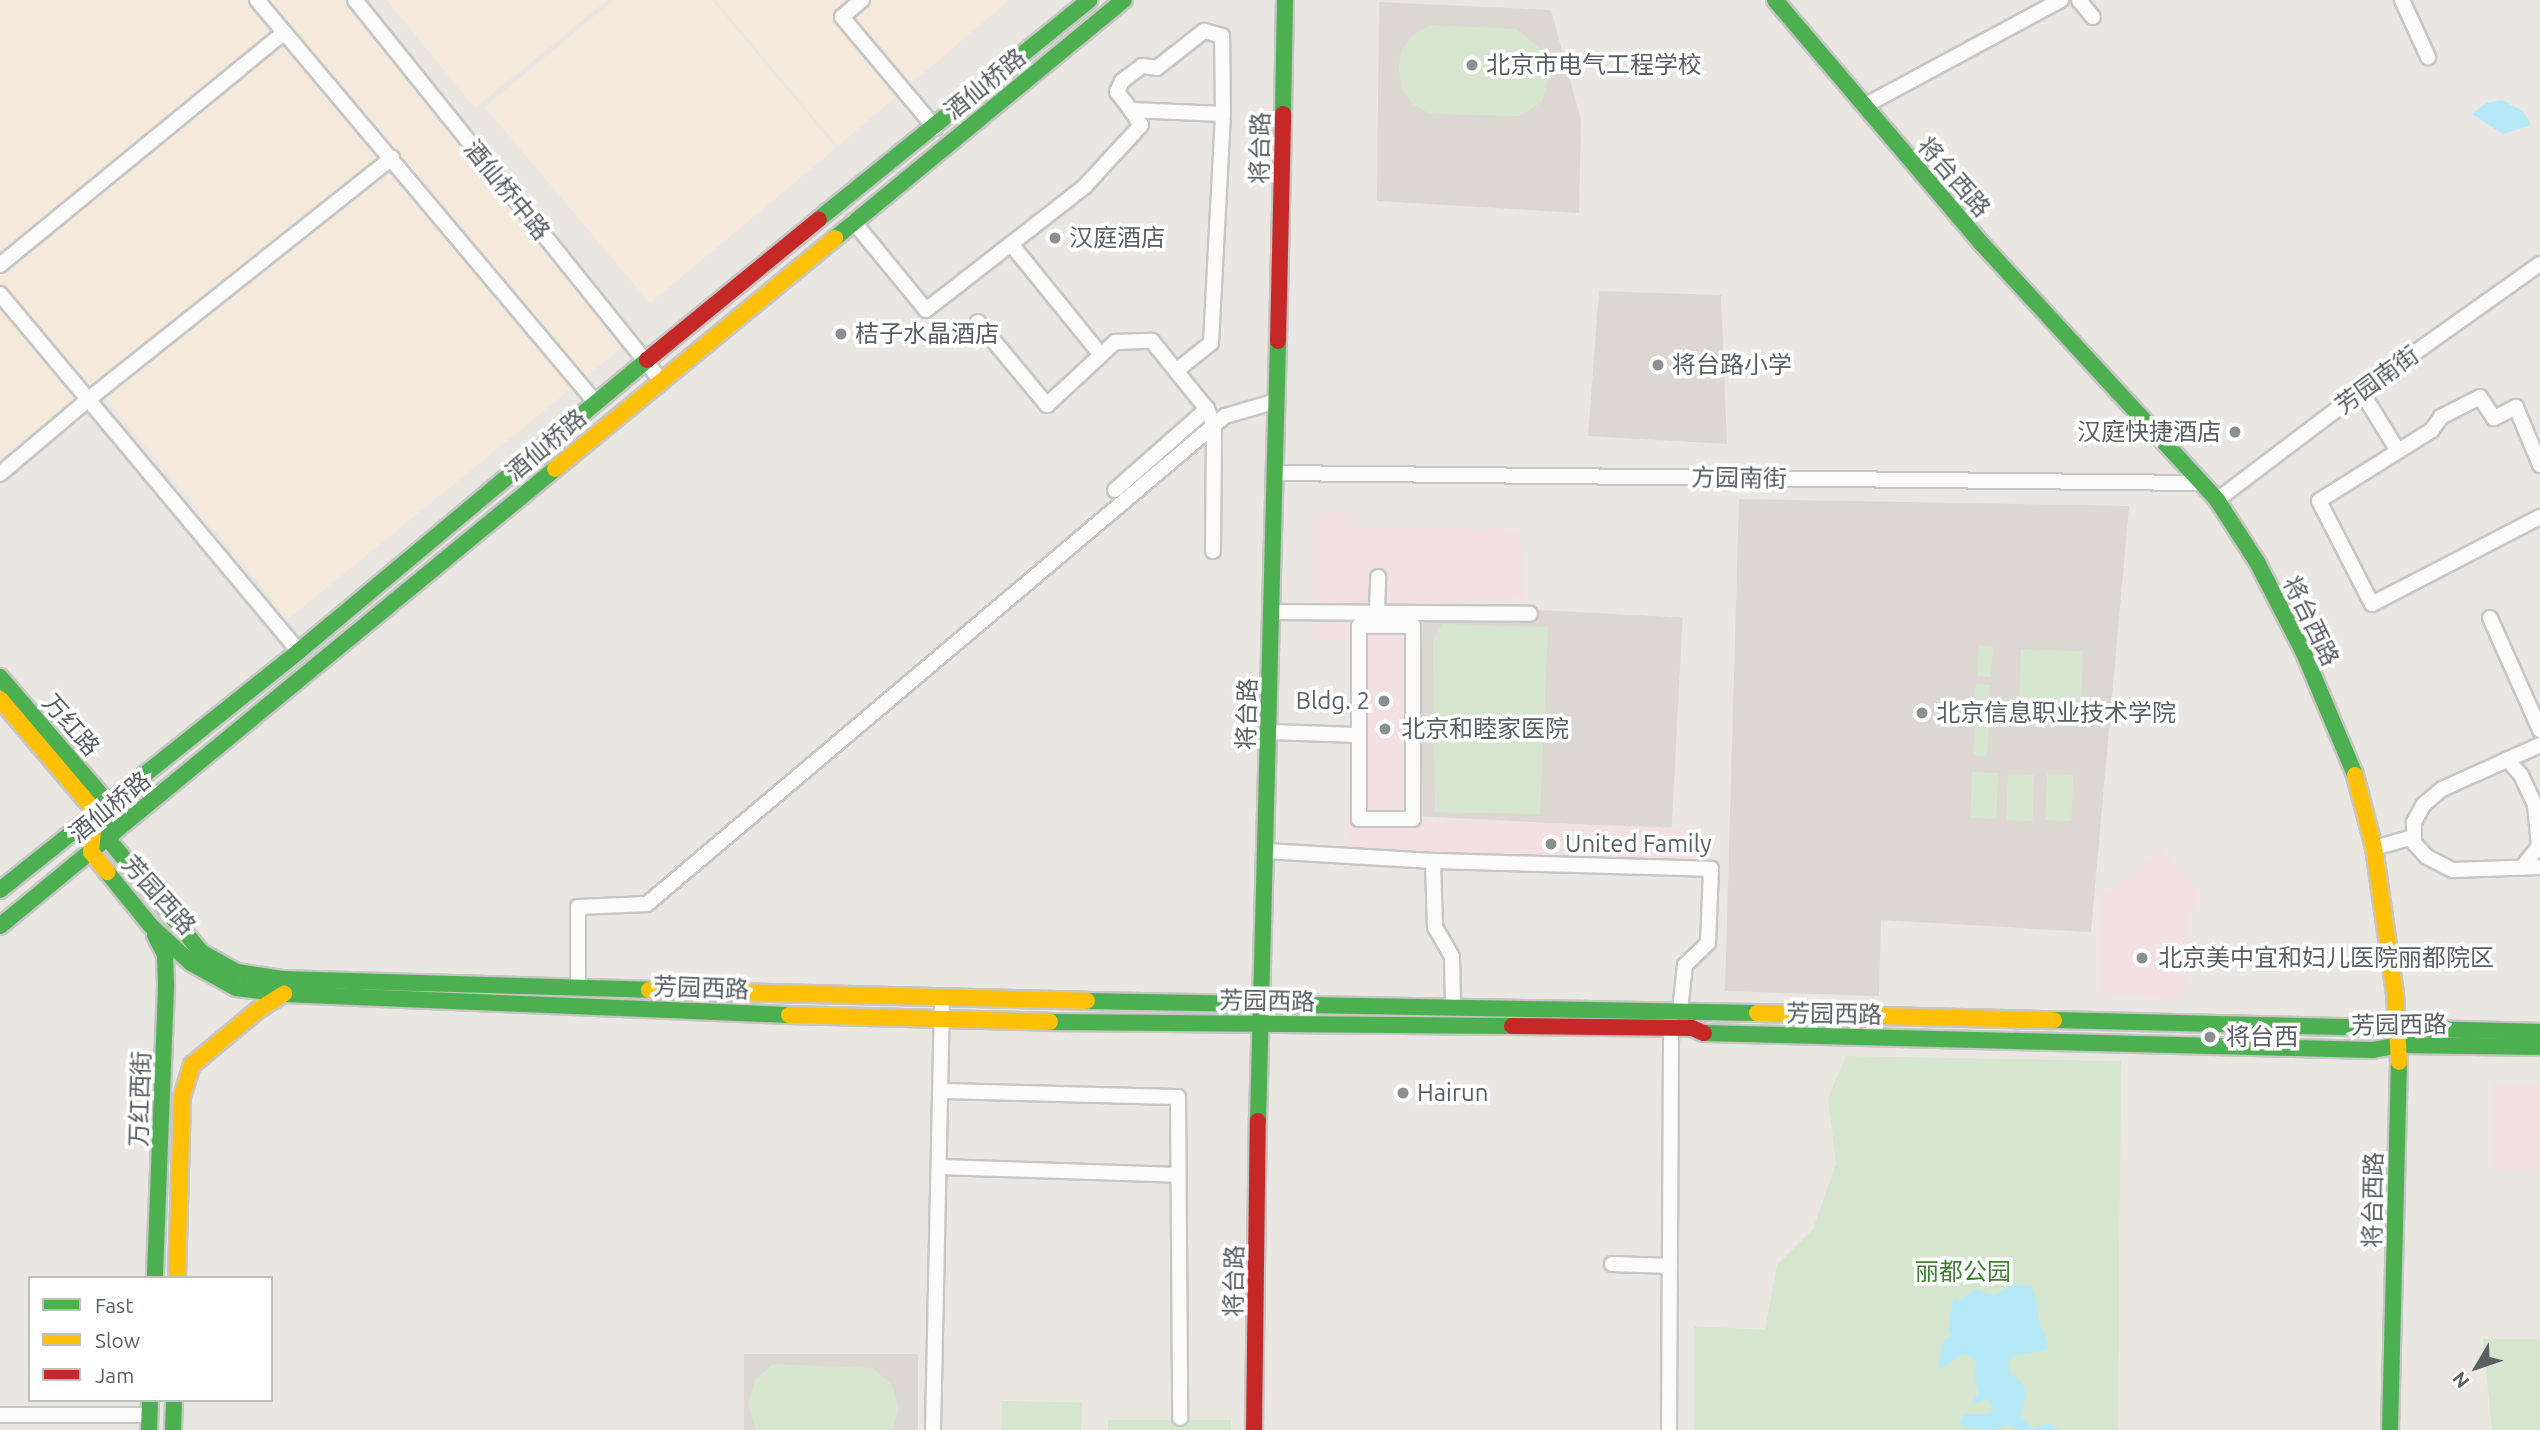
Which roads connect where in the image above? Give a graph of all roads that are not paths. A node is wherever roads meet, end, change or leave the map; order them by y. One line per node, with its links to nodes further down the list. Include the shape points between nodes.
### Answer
1 (257, 0): 12 (street)
2 (355, 0): 26 (street, 酒仙桥中路)
3 (862, 0): 17 (street, via 842,17)
4 (1124, 0): 19 (main road, 酒仙桥路)
5 (1285, 0): 31 (main road, 将台路)
6 (1776, 0): 14 (main road, 将台西路)
7 (2061, 0): 14 (street)
8 (2079, 0): 11 (street)
9 (2402, 0): 13 (street)
10 (1079, 3): 17 (main road, 酒仙桥路)
11 (2093, 17)
12 (283, 33): 18 (street); 22 (street)
13 (2428, 57)
14 (1864, 106): 39 (main road, 将台西路, via 1982,244)
15 (1131, 110): 16 (street); 16 (street, via 1117,92 1122,81 1142,66 1157,68 1204,31 1222,36); 20 (street, via 1141,125 1084,186)
16 (1223, 114): 27 (street, via 1210,343)
17 (935, 128): 26 (main road, 酒仙桥路)
18 (392, 158): 30 (street); 32 (street)
19 (853, 221): 20 (street, via 926,310); 28 (main road, 酒仙桥路)
20 (1011, 244): 25 (street)
21 (2540, 264): 29 (street, 芳园南街)
22 (0, 265)
23 (0, 294): 30 (street)
24 (978, 322): 25 (street, via 1047,405)
25 (1101, 355): 27 (street, via 1115,342 1152,341)
26 (646, 361): 28 (street, 酒仙桥中路); 32 (main road, 酒仙桥路)
27 (1176, 371): 33 (street)
28 (660, 380): 59 (main road, 酒仙桥路)
29 (2361, 391): 35 (street); 41 (street, 芳园南街)
30 (90, 398): 38 (street); 49 (street)
31 (1277, 401): 34 (street, via 1225,416); 37 (main road, 将台路)
32 (596, 403): 49 (main road, 酒仙桥路)
33 (1207, 409): 34 (street); 40 (street)
34 (1214, 425): 43 (street); 69 (street, via 647,904 578,907)
35 (2398, 451): 36 (street, via 2432,430 2441,416 2480,397 2494,418 2516,407); 42 (street, via 2319,501 2372,604)
36 (2540, 465)
37 (1275, 473): 39 (street, 方园南街); 45 (main road, 将台路)
38 (0, 474)
39 (2203, 483): 41 (main road, 将台西路)
40 (1115, 490)
41 (2217, 500): 60 (main road, 将台西路, via 2257,562 2303,651 2353,769)
42 (2540, 517)
43 (1213, 551)
44 (1378, 577): 46 (street)
45 (1273, 612): 46 (street); 53 (main road, 将台路)
46 (1377, 612): 47 (street)
47 (1530, 614)
48 (2490, 618): 52 (street)
49 (299, 651): 57 (main road, 酒仙桥路)
50 (0, 677): 57 (main road, 万红路)
51 (0, 699): 57 (main road, 万红路)
52 (2540, 730)
53 (1270, 732): 54 (street); 61 (main road, 将台路)
54 (1359, 735): 54 (street, via 1359,626 1413,626 1413,819 1359,819)
55 (2540, 745): 56 (street)
56 (2507, 759): 58 (street, via 2442,789 2424,804 2413,822); 65 (street, via 2521,775 2535,805 2539,846)
57 (101, 807): 59 (main road, 芳园西路); 62 (main road, 芳园西路); 66 (main road, 酒仙桥路)
58 (2414, 837): 60 (street); 65 (street, via 2427,857 2453,870)
59 (108, 839): 62 (main road, 酒仙桥路); 69 (main road, 芳园西路, via 201,952 237,972 283,979)
60 (2374, 848): 79 (main road, 将台西路)
61 (1266, 851): 63 (street); 72 (main road, 将台路)
62 (90, 852): 67 (main road, 芳园西路); 68 (main road, 酒仙桥路)
63 (1433, 862): 73 (street, via 1434,927 1452,957); 74 (street, via 1711,869 1708,943 1685,965)
64 (2540, 867): 65 (street)
65 (2522, 868)
66 (0, 890)
67 (150, 925): 70 (main road, 芳园西路, via 191,963 236,988); 86 (main road, 万红西街, via 165,955 166,987)
68 (0, 926)
69 (578, 988): 71 (main road, 芳园西路)
70 (284, 994): 75 (main road, 芳园西路); 87 (main road, 万红西街, via 192,1065 182,1097)
71 (942, 998): 72 (main road, 芳园西路); 75 (street)
72 (1260, 1002): 73 (main road, 芳园西路); 76 (main road, 将台路)
73 (1453, 1006): 74 (main road, 芳园西路)
74 (1676, 1010): 77 (street); 79 (main road, 芳园西路)
75 (942, 1021): 76 (main road, 芳园西路); 81 (street)
76 (1260, 1024): 77 (main road, 芳园西路); 95 (main road, 将台路)
77 (1671, 1028): 79 (main road, 芳园西路, via 1704,1033 2346,1049); 85 (street)
78 (2540, 1032): 79 (main road, 芳园西路)
79 (2399, 1038): 80 (main road, 芳园西路); 97 (main road, 将台西路)
80 (2540, 1048)
81 (942, 1091): 82 (street); 83 (street, via 1178,1097)
82 (940, 1167): 83 (street); 94 (street)
83 (1178, 1175): 91 (street)
84 (1612, 1265): 85 (street)
85 (1670, 1266): 96 (street)
86 (155, 1276)
87 (177, 1276)
88 (174, 1402): 93 (main road)
89 (0, 1415): 92 (street)
90 (149, 1415): 92 (street)
91 (1180, 1418)
92 (93, 1422)
93 (173, 1430)
94 (933, 1430)
95 (1254, 1430)
96 (1669, 1430)
97 (2390, 1430)

